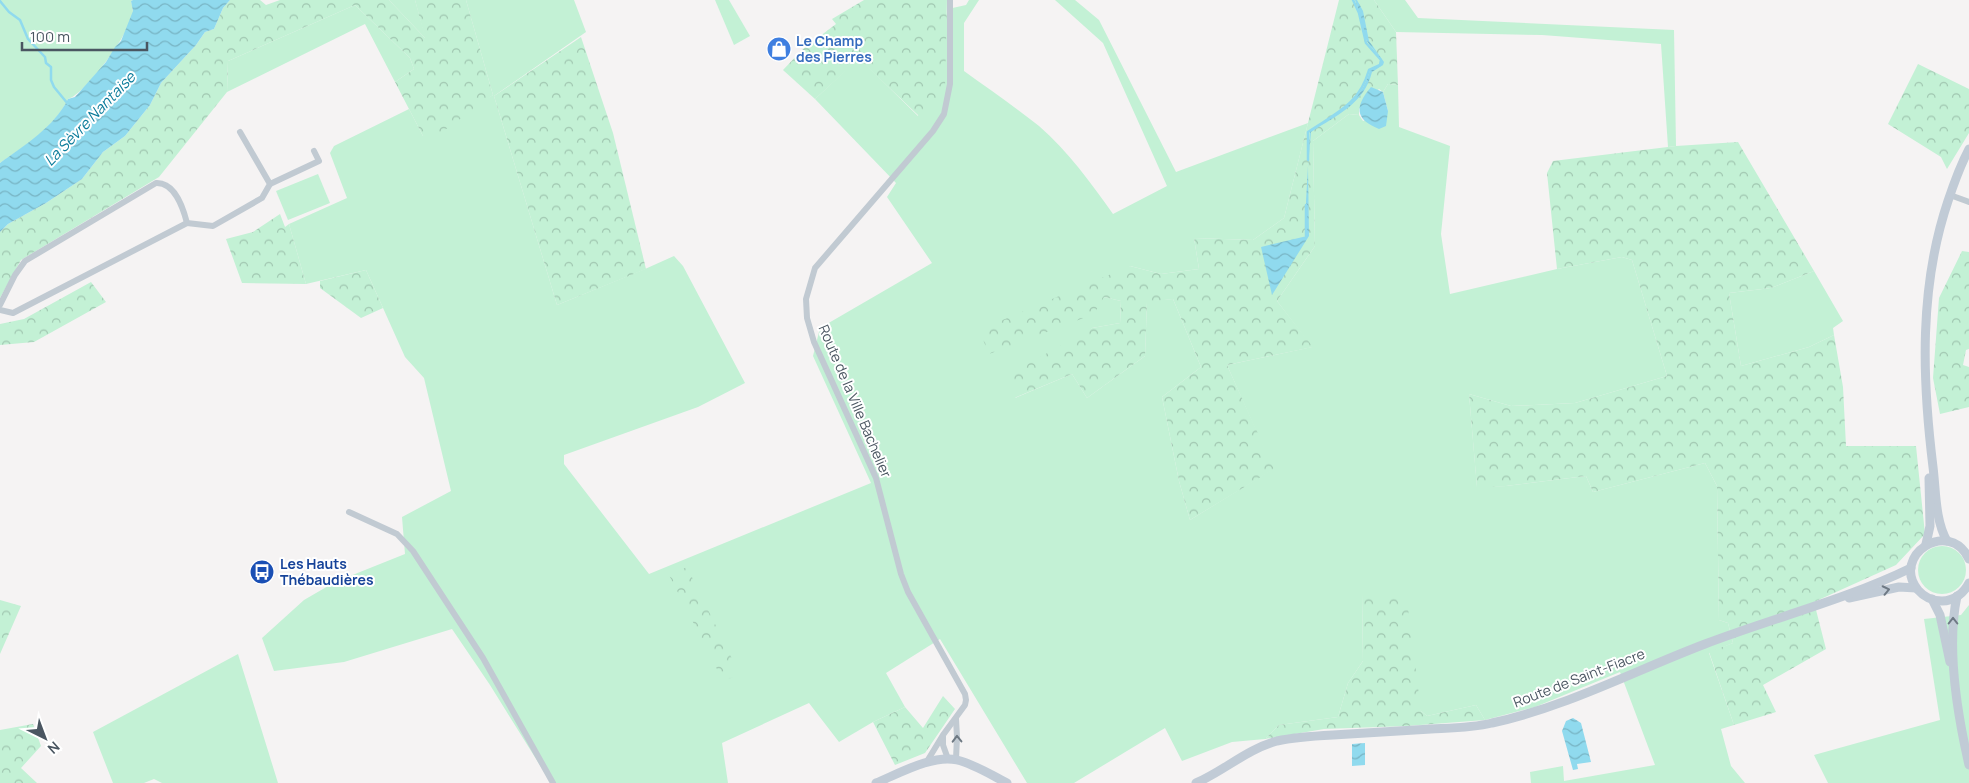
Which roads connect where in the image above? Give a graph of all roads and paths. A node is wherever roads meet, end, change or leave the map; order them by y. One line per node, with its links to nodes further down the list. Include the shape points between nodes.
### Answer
1 (950, 0): 23 (street, Route de la Ville Bachelier, via 950,84 944,114 815,268 806,299 814,342 876,478 908,592 965,694 965,706)
2 (240, 132): 5 (street)
3 (1969, 149): 6 (main road)
4 (314, 151): 5 (street, via 319,161)
5 (270, 184): 8 (street, via 262,198 213,226)
6 (1950, 195): 7 (street); 11 (main road, via 1940,223 1928,287 1924,355)
7 (1969, 202)
8 (187, 223): 9 (street, via 184,211 169,186 163,182 156,183 25,261); 10 (street, via 13,313)
9 (0, 305)
10 (0, 310)
11 (1928, 430): 13 (main road, via 1940,522); 14 (main road, via 1930,526)
12 (349, 512): 29 (street, via 398,534 413,551 478,651)
13 (1948, 541): 14 (main road); 15 (main road, via 1960,546)
14 (1926, 544): 16 (main road, via 1916,554)
15 (1969, 559)
16 (1911, 568): 18 (main road); 21 (main road, Route de Saint-Fiacre)
17 (1969, 582): 19 (main road)
18 (1916, 588): 20 (main road); 21 (main road, Route de Saint-Fiacre, one-way to 18, via 1899,587)
19 (1957, 596): 20 (main road, via 1942,601); 22 (main road, one-way to 19, via 1953,614)
20 (1932, 599): 22 (main road, via 1940,615)
21 (1822, 604): 28 (main road, Route de Saint-Fiacre, via 1717,639 1518,717 1459,727 1276,741 1255,750)
22 (1954, 682): 27 (main road)
23 (956, 719): 24 (street); 25 (street, one-way to 23, via 957,738)
24 (943, 735): 25 (street, via 943,745); 26 (street)
25 (952, 759): 26 (main road); 31 (main road)
26 (926, 763): 30 (main road)
27 (1969, 764)
28 (1210, 780): 32 (main road, Route de Saint-Fiacre)
29 (553, 783)
30 (876, 783)
31 (1006, 783)
32 (1196, 783)

